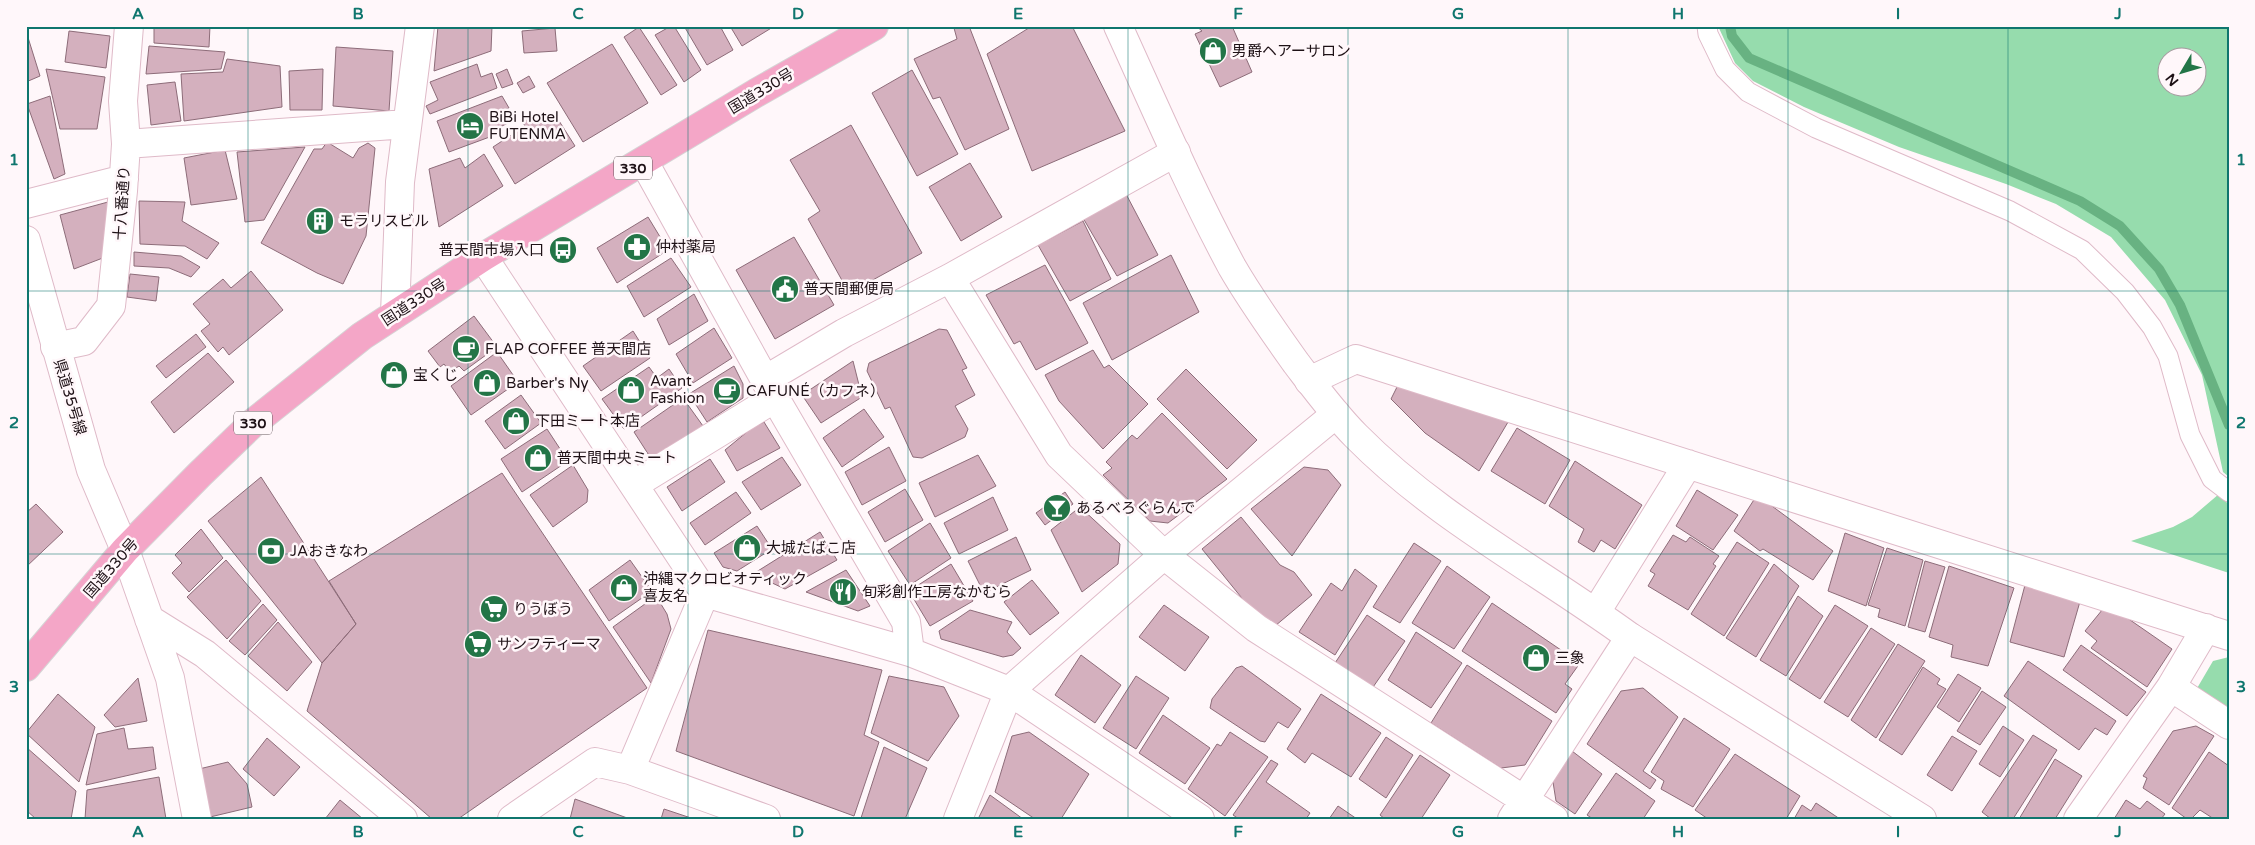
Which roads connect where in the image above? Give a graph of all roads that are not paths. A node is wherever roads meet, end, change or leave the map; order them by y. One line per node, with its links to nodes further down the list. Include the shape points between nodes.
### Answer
1 (129, 26): 7 (street, 十八番通り, via 123,102)
2 (420, 26): 6 (street)
3 (874, 26): 9 (highway, 国道330号 / 330)
4 (1118, 26): 8 (street)
5 (1707, 26): 22 (lane, via 1725,69 1748,92 1816,128 2010,210 2082,250 2125,292 2152,327 2168,356 2190,435 2212,478)
6 (408, 124): 7 (street); 15 (street, via 397,216)
7 (126, 144): 10 (street, 十八番通り)
8 (1176, 152): 14 (street); 17 (street, via 1233,268)
9 (644, 162): 13 (highway, 国道330号 / 330); 18 (street)
10 (124, 180): 11 (street); 16 (street, 十八番通り, via 112,306 84,341)
11 (26, 204)
12 (26, 240): 16 (street, 県道35号線)
13 (483, 257): 15 (highway, 国道330号 / 330); 21 (street)
14 (950, 278): 18 (street, via 844,333); 24 (street, via 1058,455)
15 (395, 314): 23 (highway, 国道330号 / 330, via 362,336 253,423)
16 (56, 347): 23 (street, 県道35号線, via 91,470)
17 (1309, 381): 19 (street); 20 (street, via 1356,359)
18 (770, 389): 21 (street); 30 (street, via 906,622)
19 (1336, 414): 24 (street); 26 (street, via 1421,494 1493,547)
20 (1688, 464): 26 (street); 28 (street)
21 (635, 484): 25 (street)
22 (2229, 492)
23 (125, 550): 27 (street, 県道35号線); 31 (highway, 国道330号 / 330)
24 (1164, 555): 33 (street); 36 (street, via 1256,628)
25 (705, 593): 30 (street); 35 (street)
26 (1596, 612): 29 (street)
27 (149, 619): 37 (street, 県道35号線, via 170,678); 38 (street, via 205,654)
28 (2218, 632): 32 (street)
29 (1630, 637): 36 (street); 44 (street)
30 (910, 652): 33 (street)
31 (26, 667)
32 (2171, 688): 34 (street); 45 (street)
33 (1009, 691): 41 (street); 42 (street)
34 (2229, 725)
35 (630, 770): 39 (street, via 595,762); 40 (street)
36 (1518, 809): 43 (street)
37 (197, 819)
38 (403, 819)
39 (512, 819)
40 (766, 819)
41 (958, 819)
42 (1200, 819)
43 (1554, 819)
44 (1922, 819)
45 (2078, 819)

